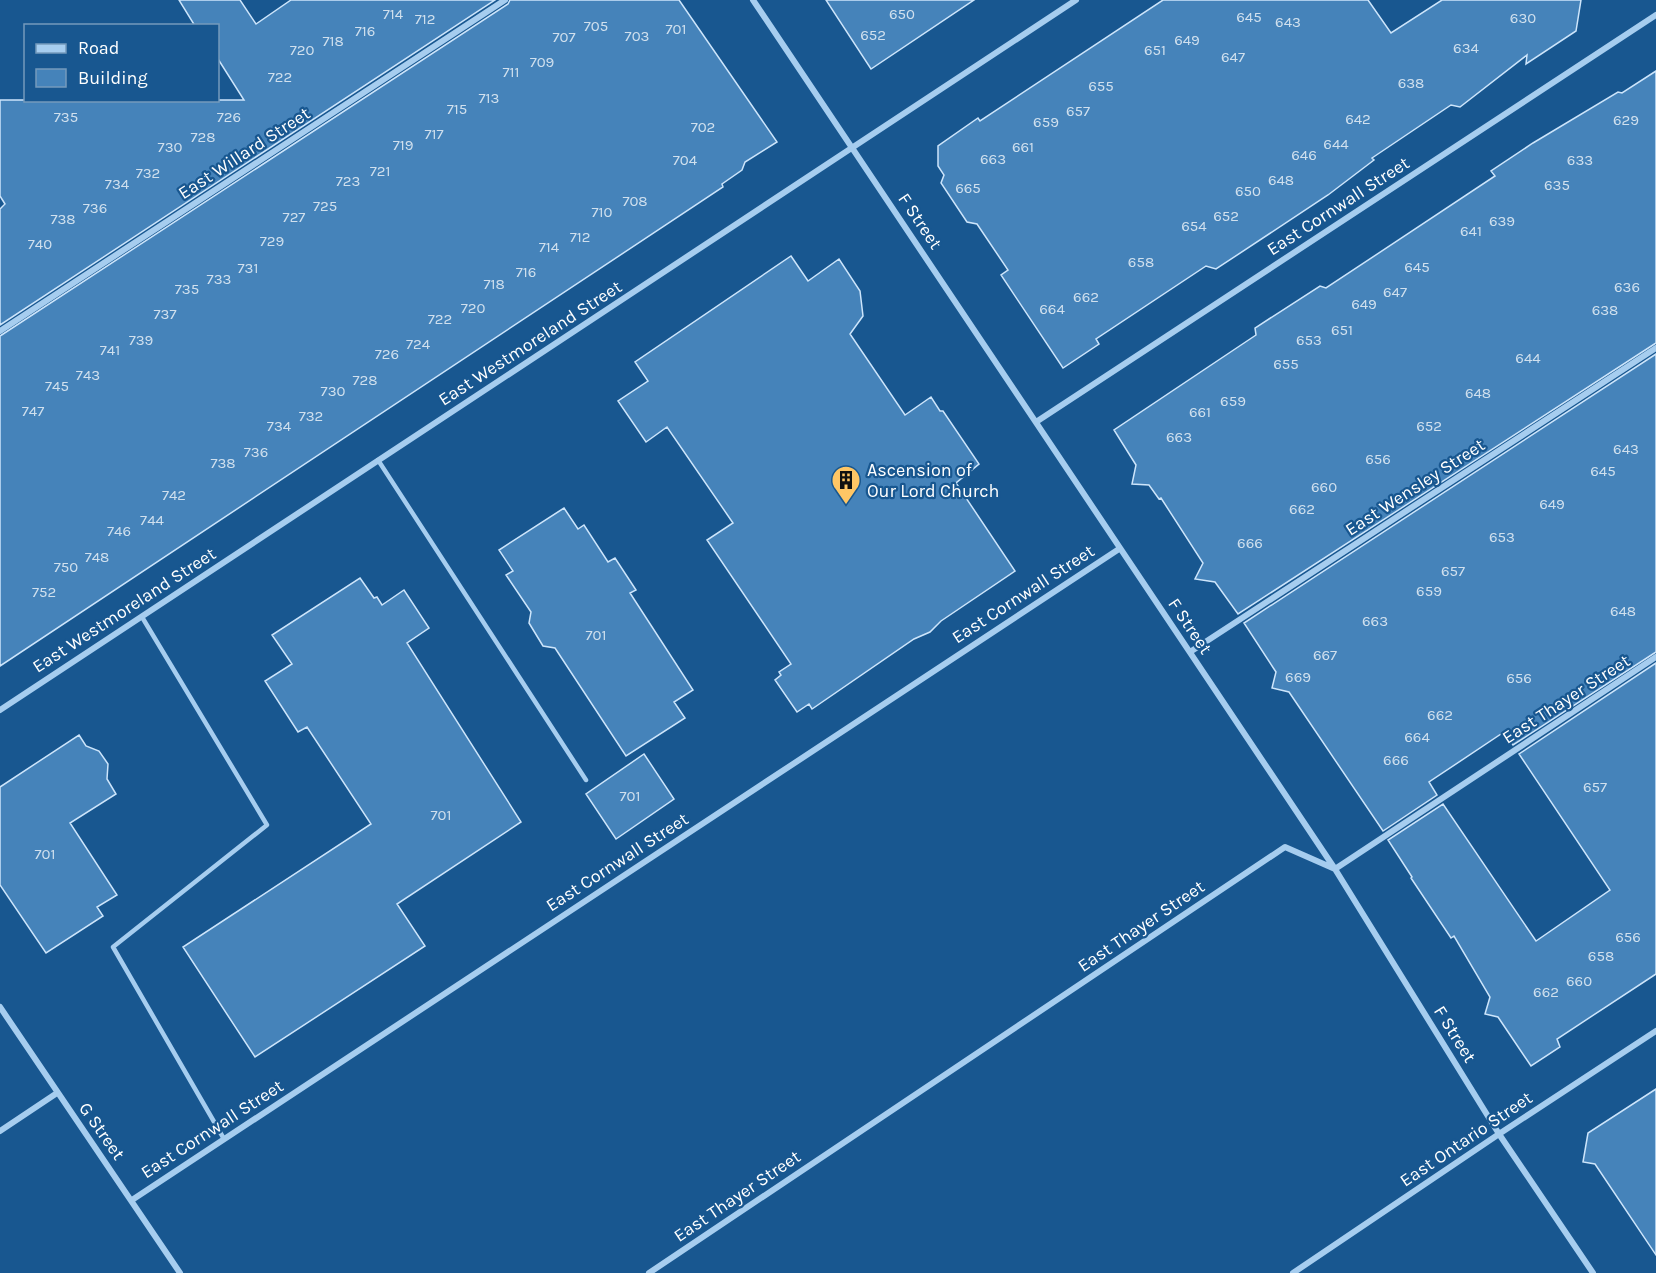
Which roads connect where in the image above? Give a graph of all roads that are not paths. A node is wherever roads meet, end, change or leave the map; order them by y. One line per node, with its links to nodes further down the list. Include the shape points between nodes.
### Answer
1 (505, 0): 6 (street, East Willard Street)
2 (753, 0): 5 (street, F Street)
3 (1076, 0): 5 (street, East Westmoreland Street)
4 (1656, 15): 8 (street, East Cornwall Street)
5 (853, 148): 8 (street, F Street); 9 (street, East Westmoreland Street)
6 (0, 331)
7 (1656, 348): 12 (street, East Wensley Street)
8 (1036, 422): 10 (street, F Street)
9 (378, 460): 11 (street, East Westmoreland Street); 15 (lane)
10 (1119, 549): 12 (street, F Street); 22 (street, East Cornwall Street)
11 (142, 617): 14 (street, East Westmoreland Street); 22 (lane, via 267,825 113,947)
12 (1190, 652): 16 (street, F Street)
13 (1656, 657): 16 (street, East Thayer Street)
14 (0, 710)
15 (586, 780)
16 (1335, 869): 21 (street, F Street); 25 (street, East Thayer Street, via 1285,847)
17 (0, 1007): 19 (street, G Street)
18 (1656, 1031): 21 (street, East Ontario Street)
19 (57, 1093): 20 (street); 23 (street, G Street)
20 (0, 1131)
21 (1499, 1134): 26 (street, East Ontario Street); 27 (street, F Street)
22 (224, 1139): 23 (street, East Cornwall Street)
23 (132, 1200): 24 (street, G Street)
24 (180, 1273)
25 (649, 1273)
26 (1293, 1273)
27 (1593, 1273)

